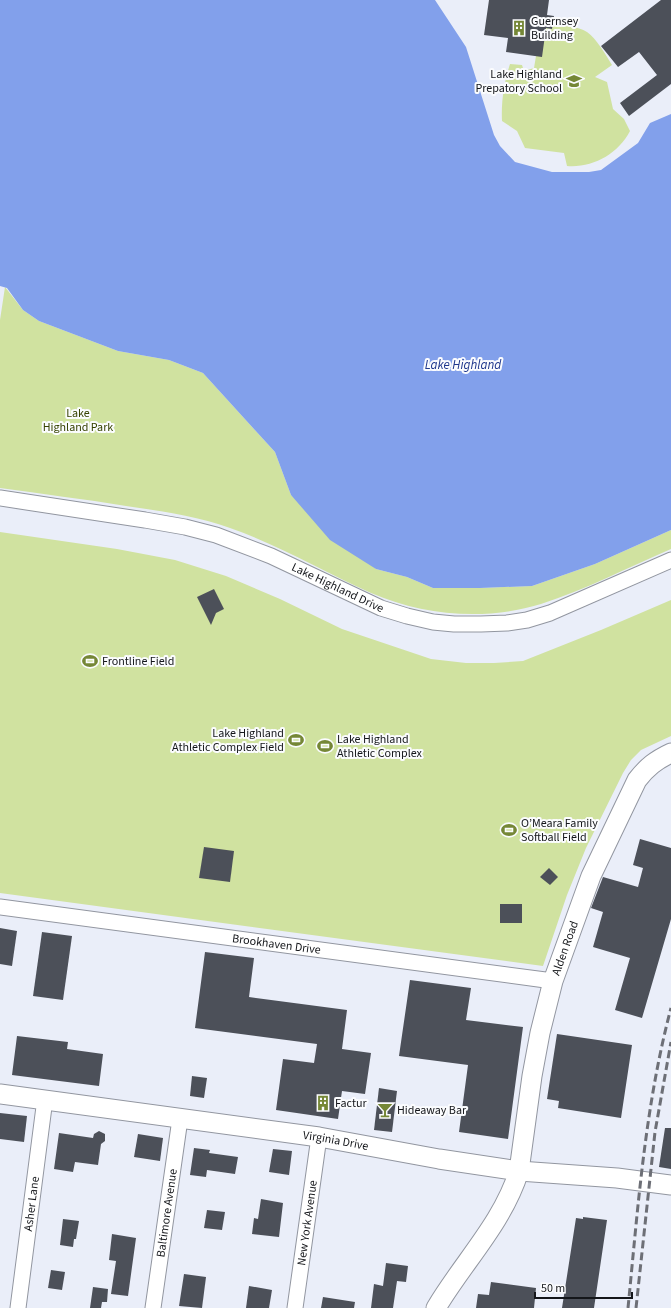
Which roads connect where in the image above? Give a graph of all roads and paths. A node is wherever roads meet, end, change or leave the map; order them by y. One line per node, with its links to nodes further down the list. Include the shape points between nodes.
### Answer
1 (0, 498): 2 (street, Lake Highland Drive, via 145,520 216,535 271,556 381,608 433,622 454,624 527,620 550,613)
2 (671, 560)
3 (671, 753): 5 (street, Alden Road, via 647,767 637,780 590,876)
4 (0, 907): 5 (street, Brookhaven Drive)
5 (553, 980): 10 (street, Alden Road, via 540,1033)
6 (0, 1094): 7 (street, Virginia Drive)
7 (44, 1099): 8 (street, Virginia Drive); 12 (street, Asher Lane)
8 (180, 1119): 9 (street, Virginia Drive); 13 (street, Baltimore Avenue)
9 (319, 1137): 10 (street, Virginia Drive); 14 (street, New York Avenue)
10 (519, 1171): 11 (street, Virginia Drive, via 617,1178); 15 (street, Alden Road, via 514,1186 489,1232)
11 (671, 1185)
12 (18, 1308)
13 (153, 1308)
14 (295, 1308)
15 (436, 1308)

